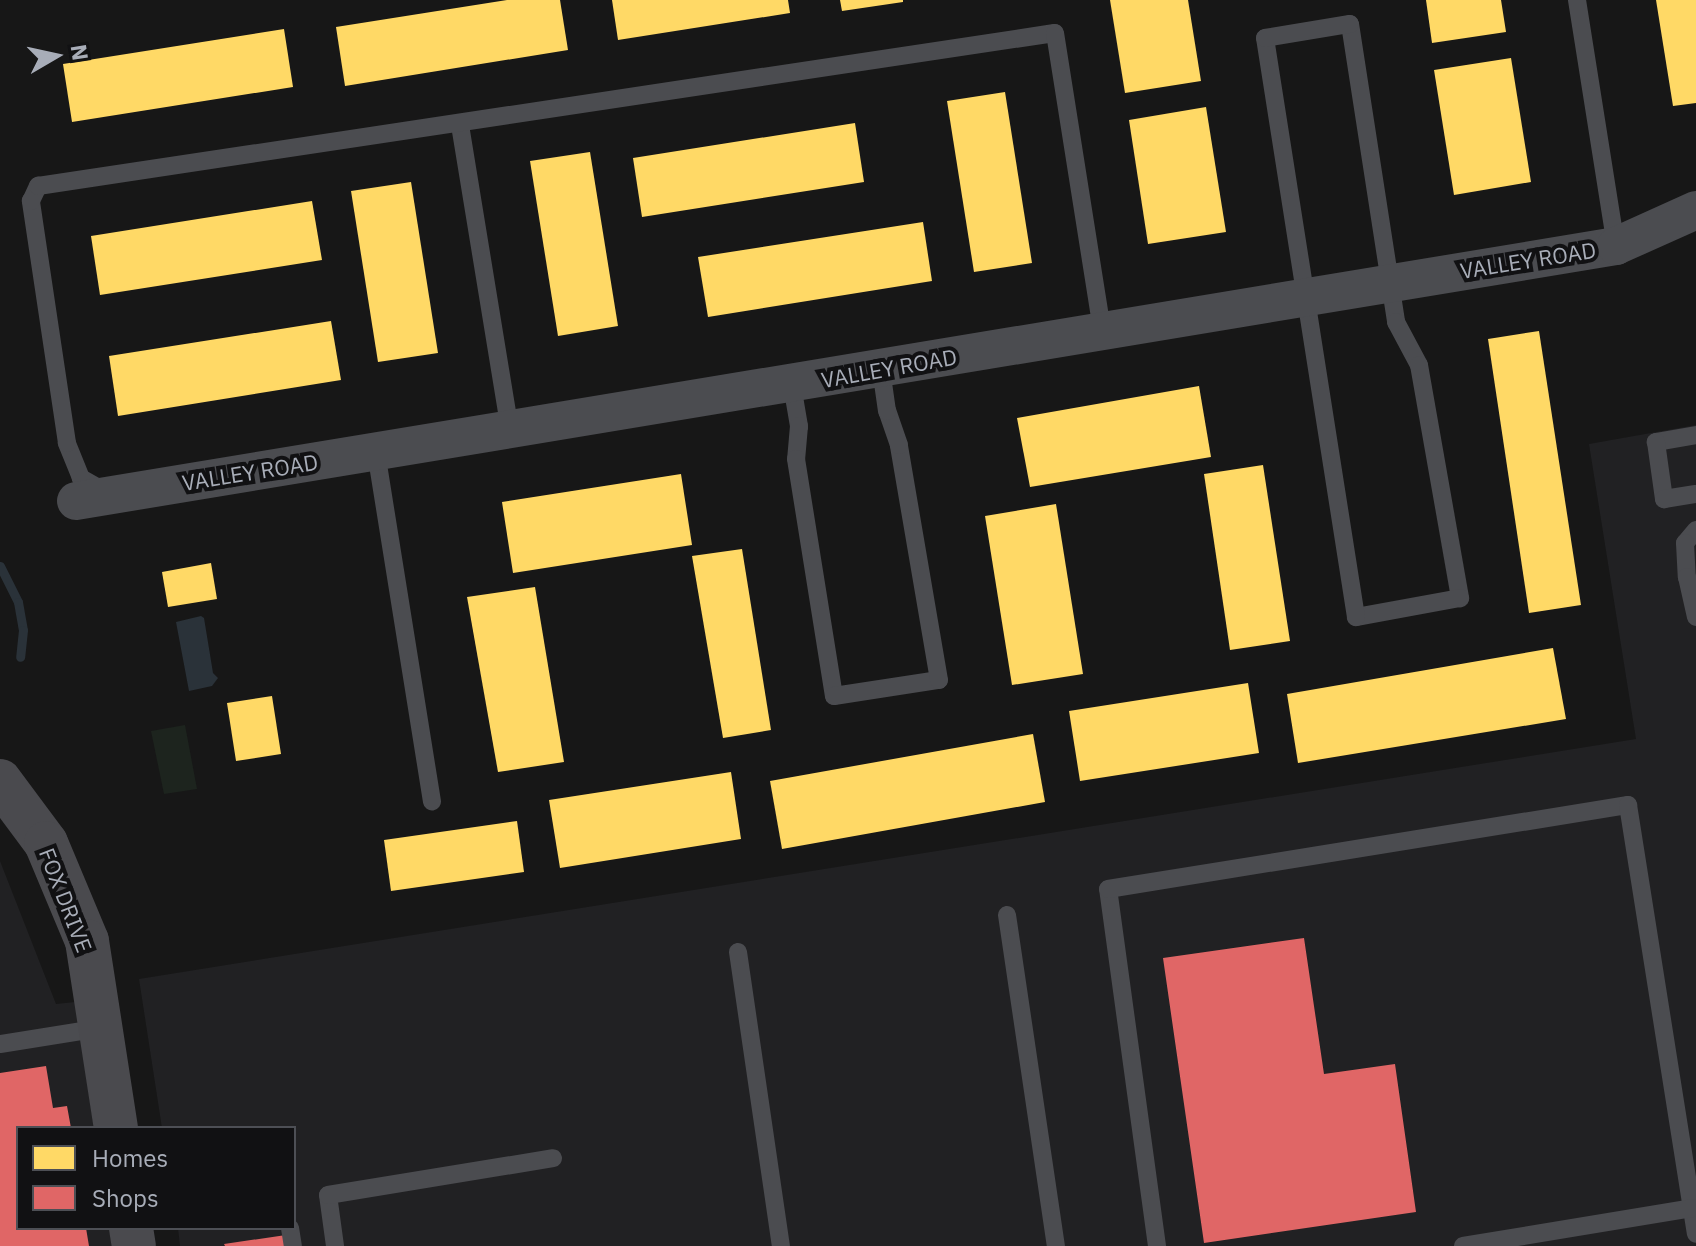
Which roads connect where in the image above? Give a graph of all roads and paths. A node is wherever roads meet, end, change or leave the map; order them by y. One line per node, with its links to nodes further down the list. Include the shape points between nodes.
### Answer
1 (1577, 0): 4 (lane)
2 (460, 125): 7 (lane, via 1055,33); 10 (lane); 14 (lane, via 38,186 31,201 67,443)
3 (1696, 210): 4 (street, VALLEY ROAD)
4 (1616, 246): 5 (street, VALLEY ROAD)
5 (1390, 284): 6 (street, VALLEY ROAD); 6 (lane, via 1350,24 1265,38); 6 (lane, via 1396,322 1419,365 1460,598 1356,617)
6 (1306, 298): 7 (street, VALLEY ROAD)
7 (1102, 331): 8 (street, VALLEY ROAD)
8 (881, 369): 9 (street, VALLEY ROAD); 9 (lane, via 939,680 834,696 796,459 799,426)
9 (792, 385): 10 (street, VALLEY ROAD)
10 (510, 430): 12 (street, VALLEY ROAD)
11 (1696, 435): 13 (lane, via 1656,442 1664,499)
12 (376, 452): 14 (street, VALLEY ROAD); 18 (lane)
13 (1696, 494)
14 (92, 497)
15 (1696, 530): 16 (lane, via 1685,543)
16 (1696, 617)
17 (0, 781): 21 (street, FOX DRIVE, via 46,843 87,941)
18 (432, 802)
19 (1007, 915): 29 (lane)
20 (738, 952): 28 (lane)
21 (100, 1028): 22 (lane); 23 (street, FOX DRIVE)
22 (0, 1044)
23 (116, 1126)
24 (553, 1158): 27 (lane, via 328,1195)
25 (1692, 1208): 26 (lane); 30 (lane, via 1628,805 1108,889); 31 (lane)
26 (1696, 1234)
27 (335, 1246)
28 (781, 1246)
29 (1056, 1246)
30 (1157, 1246)
31 (1463, 1246)

